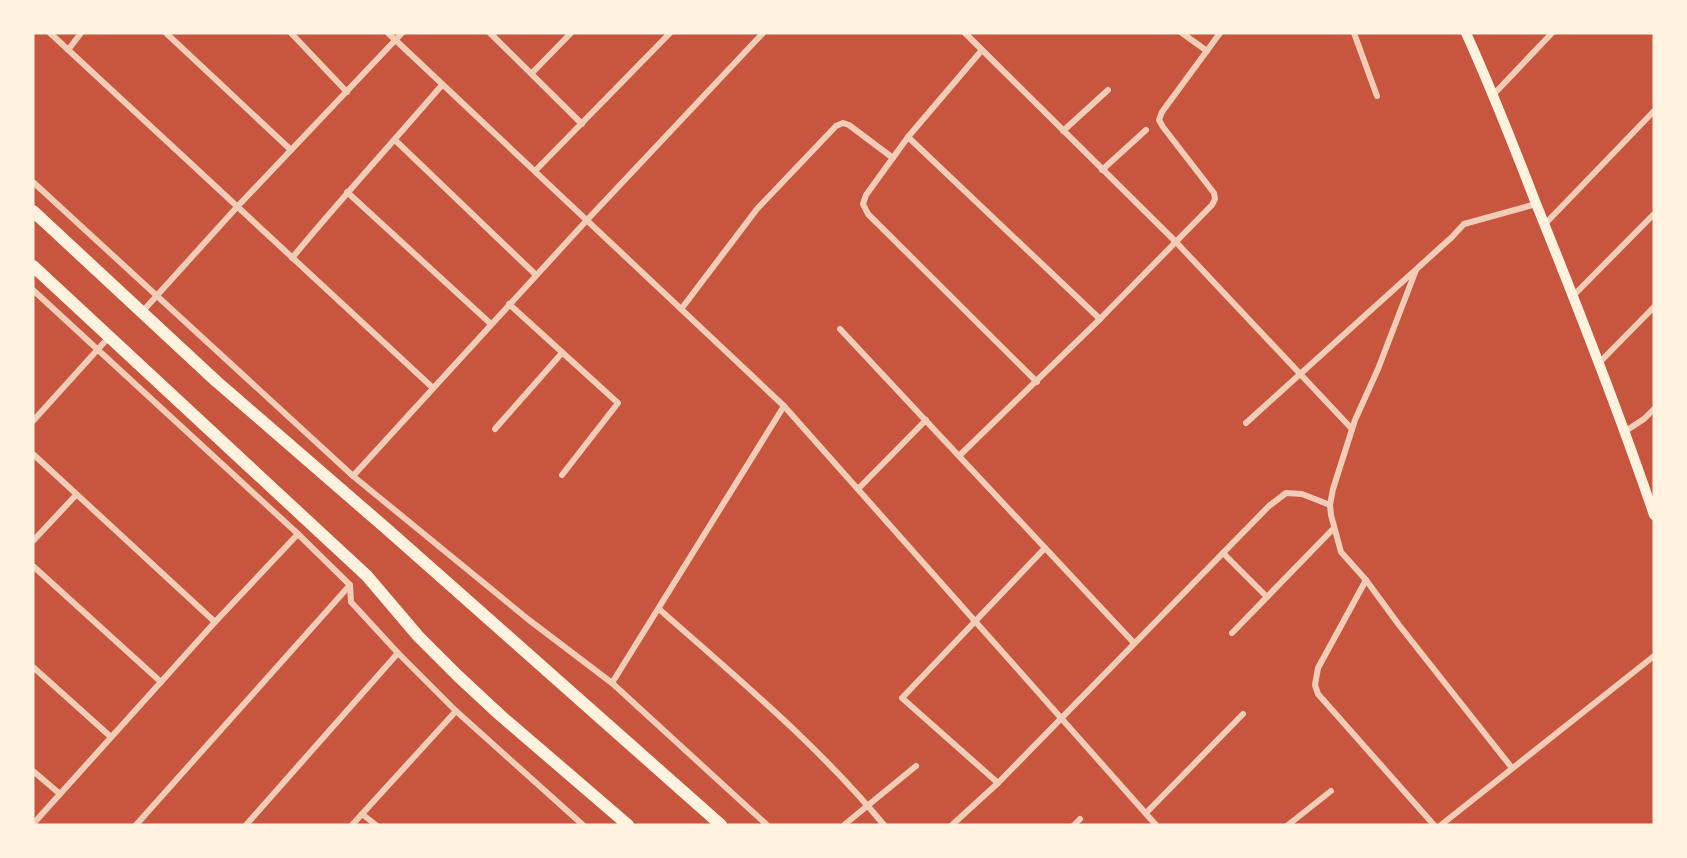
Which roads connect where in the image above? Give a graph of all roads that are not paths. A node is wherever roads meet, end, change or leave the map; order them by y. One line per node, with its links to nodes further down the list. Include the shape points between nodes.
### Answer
1 (50, 33): 18 (street)
2 (81, 33): 18 (street)
3 (166, 33): 33 (street)
4 (291, 33): 24 (street)
5 (388, 33): 17 (street)
6 (402, 33): 17 (street)
7 (572, 33): 21 (street)
8 (670, 33): 28 (street)
9 (763, 33): 43 (street)
10 (965, 33): 19 (street)
11 (1182, 33): 20 (street)
12 (1220, 33): 20 (street)
13 (1354, 33): 26 (street)
14 (1466, 33): 25 (main road)
15 (1552, 33): 25 (street)
16 (492, 34): 21 (street)
17 (396, 40): 22 (street); 24 (street)
18 (68, 50): 40 (street)
19 (982, 50): 30 (street); 31 (street)
20 (1207, 51): 45 (street, via 1159,120 1215,199)
21 (532, 73): 28 (street)
22 (442, 85): 32 (street); 36 (street)
23 (1108, 90): 30 (street)
24 (347, 92): 33 (street)
25 (1494, 94): 39 (main road)
26 (1377, 96)
27 (1654, 111): 44 (street)
28 (582, 124): 36 (street)
29 (1146, 130): 35 (street)
30 (1063, 131): 35 (street)
31 (908, 137): 34 (street); 57 (street)
32 (395, 140): 38 (street); 49 (street)
33 (291, 150): 40 (street)
34 (893, 158): 54 (street, via 849,125 837,126 758,209); 65 (street, via 866,195 862,204 867,214)
35 (1102, 170): 45 (street)
36 (535, 171): 43 (street)
37 (33, 182): 51 (street)
38 (347, 192): 46 (street); 58 (street)
39 (1536, 204): 44 (main road); 48 (street, via 1464,224)
40 (237, 207): 46 (street); 51 (street)
41 (33, 211): 56 (main road)
42 (1654, 214): 52 (street)
43 (587, 220): 49 (street); 54 (street)
44 (1545, 224): 52 (main road)
45 (1175, 241): 57 (street); 64 (street)
46 (292, 258): 66 (street)
47 (33, 266): 60 (main road)
48 (1416, 270): 64 (street); 73 (street)
49 (536, 275): 53 (street)
50 (33, 290): 61 (street)
51 (156, 296): 56 (street); 78 (street)
52 (1573, 296): 63 (main road)
53 (509, 304): 58 (street); 62 (street)
54 (682, 308): 67 (street)
55 (1654, 308): 63 (street)
56 (142, 312): 124 (main road)
57 (1100, 320): 65 (street)
58 (491, 324): 66 (street)
59 (840, 329): 69 (street)
60 (109, 337): 61 (street); 123 (main road, via 367,576 458,676)
61 (99, 350): 70 (street); 85 (street)
62 (562, 353): 72 (street); 77 (street, via 618,403)
63 (1599, 363): 74 (main road)
64 (1300, 374): 71 (street); 73 (street)
65 (1036, 382): 76 (street)
66 (433, 388): 78 (street)
67 (784, 406): 79 (street); 93 (street)
68 (1654, 409): 74 (street)
69 (926, 420): 76 (street); 79 (street)
70 (33, 421)
71 (1246, 423)
72 (495, 429)
73 (1352, 429): 82 (street)
74 (1624, 432): 80 (main road)
75 (33, 454): 81 (street)
76 (959, 456): 87 (street)
77 (562, 475)
78 (353, 476): 102 (street)
79 (858, 489): 94 (street)
80 (1651, 491): 83 (main road)
81 (76, 495): 86 (street); 95 (street)
82 (1330, 505): 84 (street); 88 (street, via 1302,494 1286,493)
83 (1654, 515)
84 (1334, 528): 90 (street, via 1341,552); 92 (street)
85 (298, 534): 91 (street); 95 (street)
86 (33, 541)
87 (1046, 548): 94 (street); 97 (street)
88 (1223, 553): 92 (street); 97 (street)
89 (33, 566): 101 (street)
90 (1366, 580): 108 (street); 132 (street, via 1318,668 1315,685 1318,694)
91 (350, 585): 98 (street, via 351,602); 118 (street)
92 (1267, 597): 96 (street)
93 (659, 609): 102 (street); 113 (street, via 770,707)
94 (975, 620): 105 (street); 110 (street, via 902,698)
95 (214, 622): 101 (street)
96 (1232, 633)
97 (1134, 642): 105 (street)
98 (398, 653): 103 (street); 119 (street)
99 (1654, 656): 108 (street)
100 (33, 668): 106 (street)
101 (161, 682): 106 (street)
102 (612, 683): 125 (street)
103 (456, 711): 115 (street); 122 (street)
104 (1243, 714): 114 (street)
105 (1061, 717): 110 (street); 114 (street)
106 (111, 737): 112 (street)
107 (916, 766): 113 (street)
108 (1512, 768): 133 (street)
109 (33, 771): 112 (street)
110 (998, 783): 128 (street)
111 (1331, 791): 131 (street)
112 (60, 794): 117 (street)
113 (867, 805): 126 (street); 127 (street)
114 (1146, 813): 130 (street)
115 (362, 814): 120 (street); 121 (street)
116 (1080, 819): 129 (street)
117 (33, 824)
118 (136, 825)
119 (246, 825)
120 (352, 825)
121 (376, 825)
122 (582, 825)
123 (628, 825)
124 (721, 825)
125 (767, 825)
126 (844, 825)
127 (884, 825)
128 (951, 825)
129 (1074, 825)
130 (1156, 825)
131 (1288, 825)
132 (1434, 825)
133 (1442, 825)

